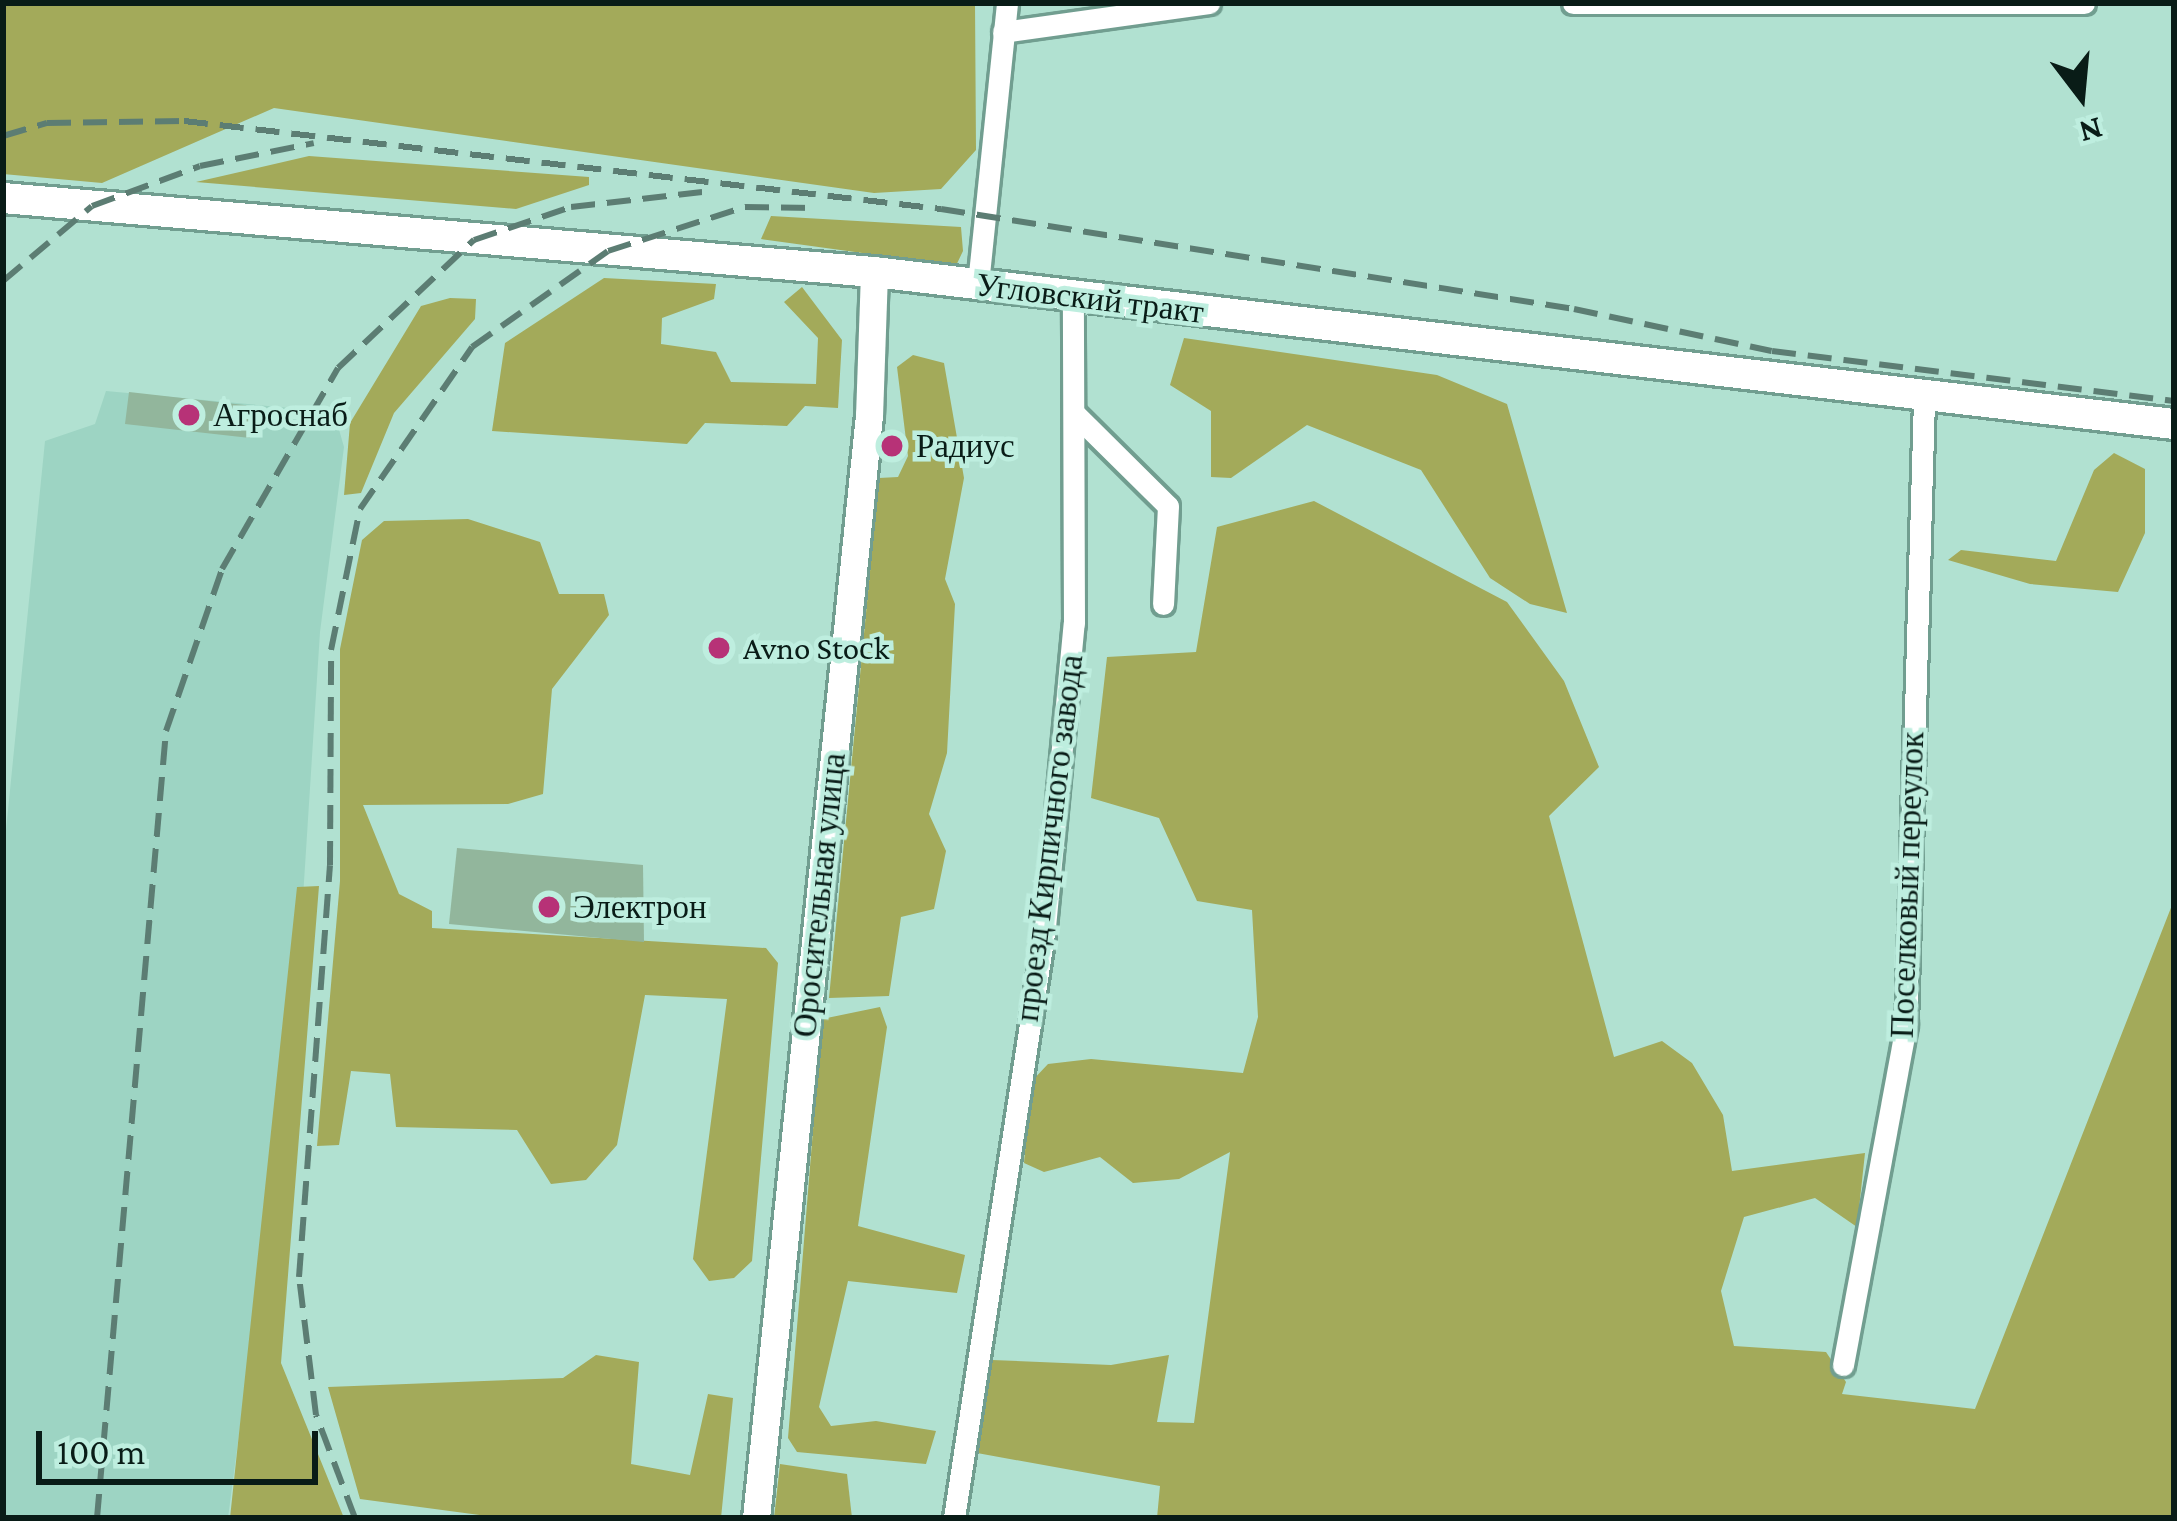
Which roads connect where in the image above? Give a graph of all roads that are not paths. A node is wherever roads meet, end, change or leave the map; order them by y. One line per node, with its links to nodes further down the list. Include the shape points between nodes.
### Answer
1 (1007, 3): 5 (street)
2 (1209, 3): 5 (street)
3 (1573, 3): 4 (street)
4 (2084, 3)
5 (1003, 32): 8 (street)
6 (3, 198): 7 (highway, Угловский тракт)
7 (874, 272): 8 (highway, Угловский тракт); 15 (main road, Оросительная улица, via 869,416)
8 (978, 284): 9 (highway, Угловский тракт)
9 (1073, 296): 10 (highway, Угловский тракт); 11 (street, проезд Кирпичного завода)
10 (1924, 400): 12 (highway, Угловский тракт); 14 (street, Поселковый переулок, via 1906,1024)
11 (1074, 413): 13 (street, via 1168,506); 16 (street, проезд Кирпичного завода, via 1074,622 1045,927)
12 (2174, 424)
13 (1163, 604)
14 (1843, 1365)
15 (756, 1518)
16 (954, 1518)

